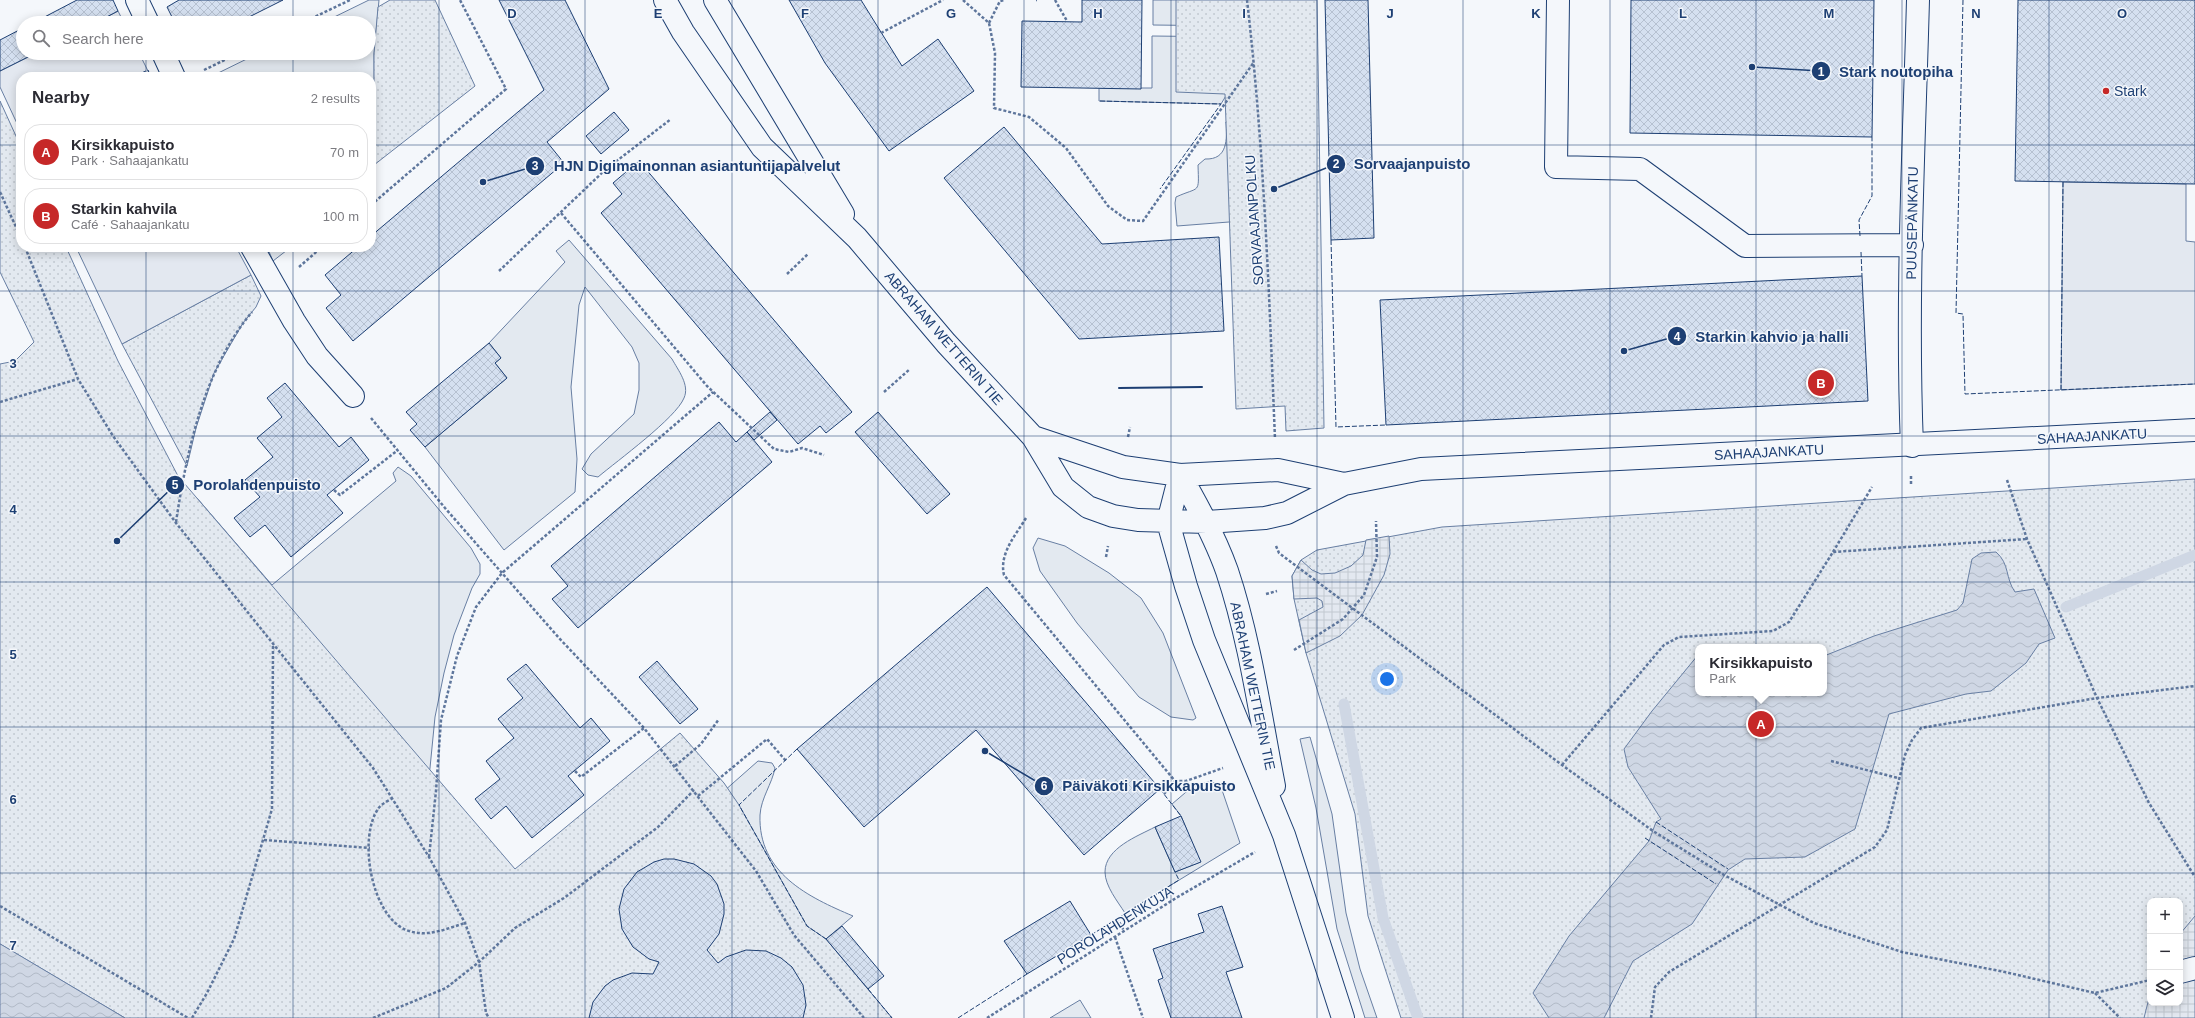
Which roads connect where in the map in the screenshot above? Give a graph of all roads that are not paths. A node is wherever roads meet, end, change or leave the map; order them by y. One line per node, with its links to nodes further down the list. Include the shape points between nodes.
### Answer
1 (137, 0): 6 (main road)
2 (666, 0): 9 (main road, ABRAHAM WETTERIN TIE, via 683,32 762,147)
3 (714, 0): 9 (main road, ABRAHAM WETTERIN TIE)
4 (1558, 0): 10 (main road, via 1556,167 1640,169 1744,246)
5 (1918, 0): 10 (main road, PUUSEPÄNKATU)
6 (145, 16)
7 (166, 60): 8 (main road)
8 (172, 72)
9 (857, 238): 14 (main road, ABRAHAM WETTERIN TIE, via 946,343)
10 (1912, 245): 15 (main road, PUUSEPÄNKATU)
11 (255, 252): 12 (main road, via 317,356)
12 (352, 396)
13 (2195, 430): 15 (main road, SAHAAJANKATU)
14 (1033, 437): 16 (main road, ABRAHAM WETTERIN TIE, via 1123,467); 18 (main road, ABRAHAM WETTERIN TIE, via 1063,487 1088,507 1113,516)
15 (1912, 446): 17 (main road, SAHAAJANKATU, via 1421,469)
16 (1180, 475): 17 (main road, SAHAAJANKATU, via 1278,470); 18 (main road); 19 (main road, ABRAHAM WETTERIN TIE)
17 (1344, 484): 19 (main road, SAHAAJANKATU, via 1287,514)
18 (1168, 522): 19 (main road, SAHAAJANKATU); 20 (main road, ABRAHAM WETTERIN TIE, via 1197,622)
19 (1207, 522): 20 (main road, ABRAHAM WETTERIN TIE, via 1243,624)
20 (1284, 835): 23 (main road, ABRAHAM WETTERIN TIE)
21 (2195, 968): 22 (main road)
22 (2183, 971)
23 (1343, 1018)

